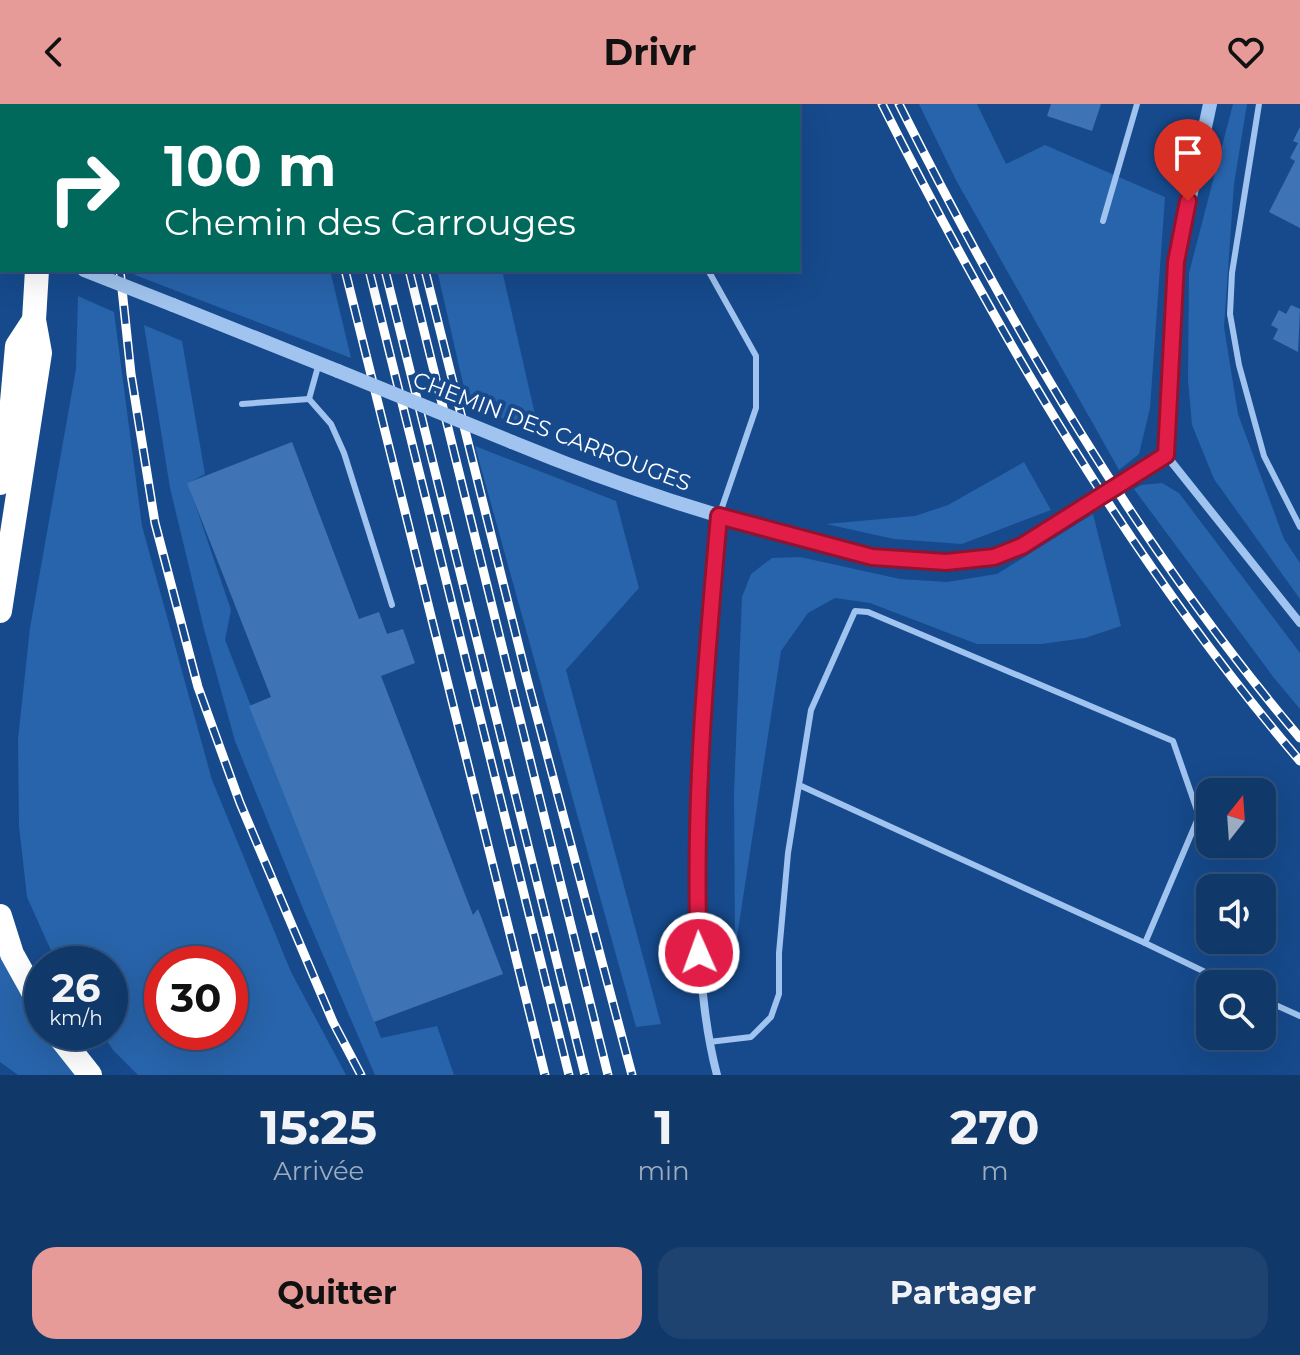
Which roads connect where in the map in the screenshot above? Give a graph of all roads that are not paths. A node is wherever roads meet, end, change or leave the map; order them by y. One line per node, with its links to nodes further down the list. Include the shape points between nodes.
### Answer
1 (1137, 104): 4 (lane)
2 (1210, 104): 12 (street, via 1176,262)
3 (1259, 104): 15 (lane, via 1230,314 1264,456)
4 (1103, 221)
5 (37, 272): 8 (highway)
6 (89, 272): 9 (street, CHEMIN DES CARROUGES, bridge)
7 (709, 272): 14 (lane, via 756,356 756,408)
8 (34, 320): 13 (highway, via 17,346); 17 (highway, via 40,353)
9 (319, 363): 10 (lane); 14 (street, CHEMIN DES CARROUGES, bridge, via 626,487)
10 (309, 399): 11 (lane); 16 (lane, via 331,424 344,453)
11 (242, 404)
12 (1166, 455): 14 (street, CHEMIN DES CARROUGES, bridge, via 1031,541 994,557 946,562 872,557); 18 (street)
13 (0, 483)
14 (719, 516): 26 (street, via 701,727 696,864 700,983)
15 (1300, 527)
16 (392, 605)
17 (0, 611)
18 (1300, 623)
19 (799, 785): 21 (lane); 21 (lane, via 811,710 855,611 1150,730 1173,741 1199,816); 26 (lane, via 779,994 771,1017 751,1037)
20 (0, 916): 23 (highway)
21 (1145, 943): 22 (lane)
22 (1201, 970)
23 (24, 976)
24 (1276, 1005): 25 (lane)
25 (1300, 1016)
26 (709, 1042): 29 (street)
27 (70, 1050): 28 (highway)
28 (90, 1075)
29 (717, 1075)

